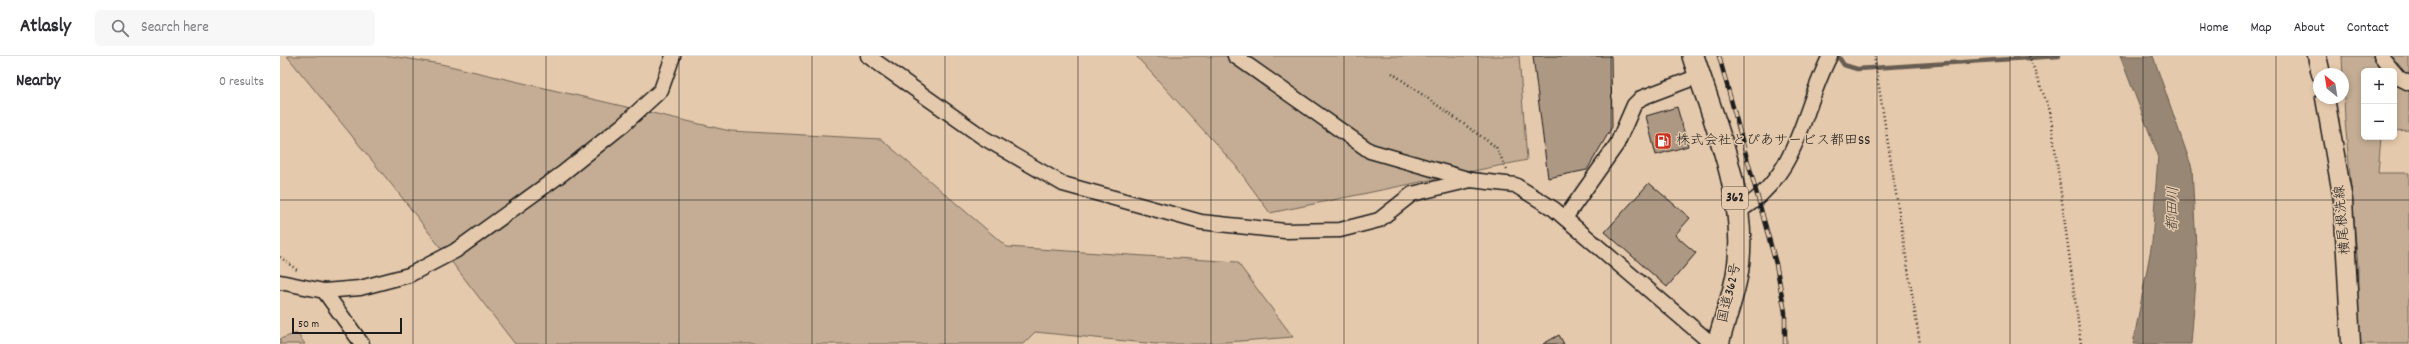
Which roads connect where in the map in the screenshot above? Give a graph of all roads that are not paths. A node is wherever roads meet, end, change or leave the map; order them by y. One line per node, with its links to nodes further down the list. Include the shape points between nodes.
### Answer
1 (673, 56): 18 (street, via 661,90 623,126 455,251 409,276 360,288)
2 (868, 56): 14 (street, via 984,138 1063,184 1202,222 1285,231 1340,230 1379,220 1412,194)
3 (1235, 56): 14 (street, via 1370,151)
4 (1693, 56): 10 (highway, 国道362号 / 362)
5 (1830, 56): 15 (street, via 1796,143 1780,176 1758,201)
6 (2317, 56): 8 (main road)
7 (2381, 56): 9 (street)
8 (2320, 68)
9 (2391, 68)
10 (1699, 76): 15 (highway, 国道362号 / 362, via 1728,163); 16 (street, via 1641,98 1634,105 1617,144)
11 (2397, 76): 12 (street)
12 (2409, 82)
13 (2326, 104): 22 (main road, 横尾根洗線, via 2343,200)
14 (1471, 180): 16 (street, via 1515,185)
15 (1738, 212): 21 (highway, 国道362号 / 362, via 1738,268)
16 (1565, 218): 20 (street)
17 (280, 282): 18 (street)
18 (324, 291): 19 (street)
19 (362, 344)
20 (1712, 344)
21 (1718, 344)
22 (2351, 344)

